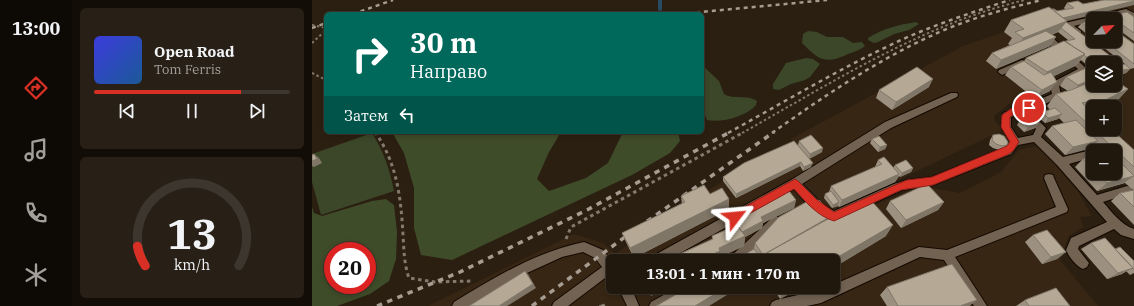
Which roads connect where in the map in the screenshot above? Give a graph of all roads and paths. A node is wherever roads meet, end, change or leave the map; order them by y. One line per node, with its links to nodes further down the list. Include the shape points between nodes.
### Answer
1 (1025, 0): 31 (path, via 990,9 926,32 852,71 571,227)
2 (1122, 12): 3 (lane, via 1126,11)
3 (1134, 17)
4 (1086, 21): 8 (lane, via 1068,25)
5 (312, 25): 6 (path)
6 (324, 28)
7 (324, 31): 9 (path)
8 (1086, 39)
9 (312, 43)
10 (1054, 46): 19 (lane, via 1084,70 1054,85 1057,95 1006,115 1006,127)
11 (1031, 60): 12 (lane)
12 (1002, 72)
13 (312, 73): 14 (path)
14 (324, 79)
15 (954, 95): 23 (lane, via 888,125)
16 (1033, 120): 18 (lane, via 1041,128)
17 (376, 134): 38 (path, via 388,151 400,191 404,266 409,278 435,282)
18 (1036, 138): 19 (lane); 21 (lane)
19 (1015, 142): 26 (lane, via 1004,152 933,181 898,187 834,216)
20 (1086, 155): 21 (lane)
21 (1061, 162): 25 (lane)
22 (1050, 178): 34 (lane, via 1063,209)
23 (795, 183): 26 (lane); 32 (lane)
24 (1127, 190): 25 (lane)
25 (1095, 200): 29 (lane)
26 (812, 202): 27 (lane)
27 (800, 209)
28 (787, 216): 33 (lane, via 774,222)
29 (1114, 223): 30 (lane); 36 (lane, via 1075,242 1072,250)
30 (1134, 234)
31 (561, 252): 35 (lane, via 584,247 599,254); 38 (lane)
32 (668, 254)
33 (743, 254)
34 (946, 255): 45 (lane, via 919,252 821,297); 46 (lane)
35 (606, 262)
36 (1083, 264)
37 (606, 273): 42 (lane)
38 (500, 281): 41 (lane)
39 (629, 294): 43 (lane)
40 (677, 294): 44 (lane)
41 (458, 306)
42 (558, 306)
43 (633, 306)
44 (655, 306)
45 (776, 306)
46 (981, 306)

